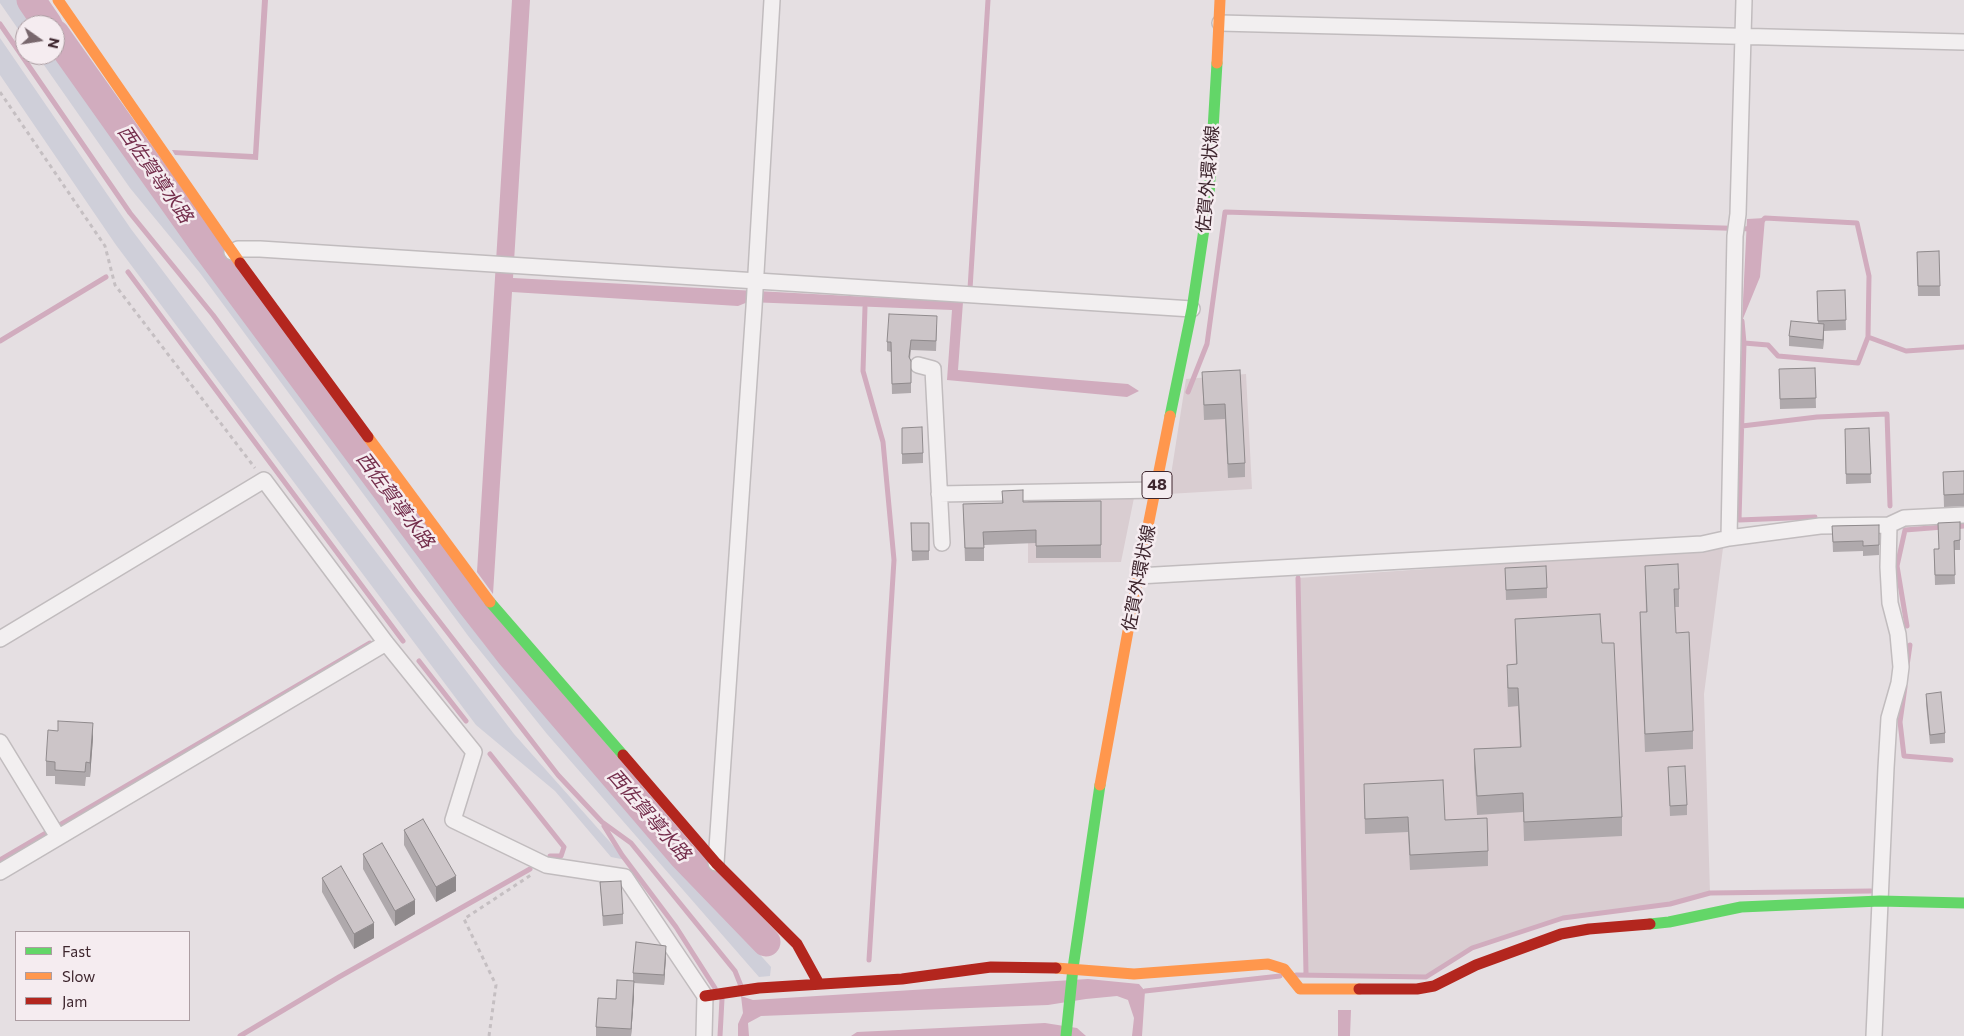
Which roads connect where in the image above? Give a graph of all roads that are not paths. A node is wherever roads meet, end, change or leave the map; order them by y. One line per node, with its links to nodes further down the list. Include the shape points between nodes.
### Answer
1 (58, 0): 8 (street)
2 (772, 0): 9 (street)
3 (1220, 0): 5 (street, 佐賀外環状線 / 48)
4 (1744, 0): 6 (street)
5 (1220, 23): 6 (street); 10 (street, 佐賀外環状線 / 48, via 1209,196)
6 (1743, 35): 7 (street); 16 (street)
7 (1964, 42)
8 (232, 252): 9 (street, via 260,249); 23 (street, via 484,595)
9 (756, 281): 10 (street); 23 (street)
10 (1192, 309): 12 (street, 佐賀外環状線 / 48)
11 (918, 365): 13 (street, via 933,369)
12 (1156, 490): 13 (street); 18 (street, 佐賀外環状線 / 48)
13 (939, 494): 17 (street)
14 (1964, 515): 15 (street, via 1904,518)
15 (1889, 525): 16 (street, via 1820,526); 25 (street, via 1890,603 1898,634 1901,667 1889,718)
16 (1729, 538): 18 (street, via 1702,544)
17 (942, 543)
18 (1138, 576): 27 (street, 佐賀外環状線 / 48, via 1100,785)
19 (0, 639): 20 (street, via 264,480)
20 (386, 643): 22 (street); 29 (street, via 474,752 453,820 546,865 625,877)
21 (0, 742): 22 (street)
22 (58, 837): 24 (street)
23 (716, 863): 28 (street, via 797,944)
24 (0, 872)
25 (1880, 901): 26 (street); 27 (street, via 1741,908 1669,922 1561,934 1476,965 1434,986 1417,989 1300,989 1284,968 1268,964 1134,974); 32 (street)
26 (1964, 903)
27 (1073, 968): 28 (street, via 991,967); 31 (street, 佐賀外環状線 / 48)
28 (819, 984): 29 (street)
29 (705, 996): 30 (street)
30 (704, 1036)
31 (1066, 1036)
32 (1874, 1036)

